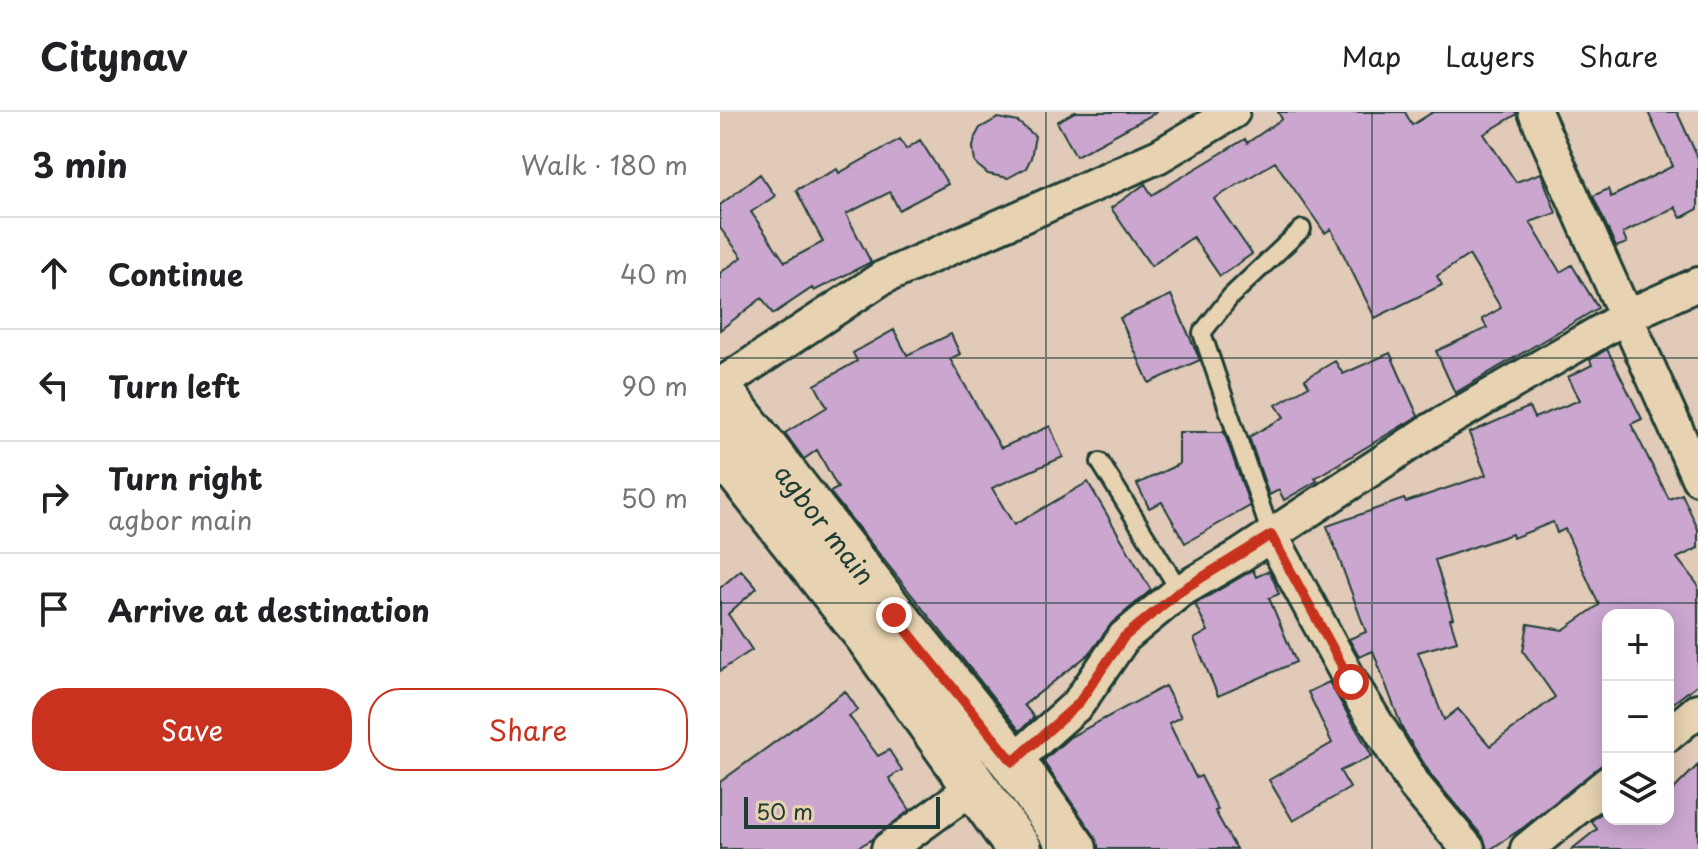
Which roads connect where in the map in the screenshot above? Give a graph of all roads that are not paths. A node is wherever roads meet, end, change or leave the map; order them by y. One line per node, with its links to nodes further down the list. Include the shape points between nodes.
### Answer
1 (1233, 112): 6 (street, via 1159,156 882,278)
2 (1535, 112): 5 (street)
3 (1302, 229): 11 (lane, via 1231,296 1202,333)
4 (1698, 284): 5 (street)
5 (1627, 316): 10 (street); 11 (street, via 1431,430)
6 (720, 385)
7 (720, 391): 13 (main road, agbor main)
8 (720, 449): 13 (main road, agbor main)
9 (1100, 462): 12 (lane)
10 (1698, 478)
11 (1271, 535): 12 (street); 22 (street, via 1415,786)
12 (1180, 591): 16 (street, via 1124,637 1078,704)
13 (880, 625): 16 (main road, agbor main); 17 (main road, agbor main)
14 (1698, 710): 15 (street)
15 (1674, 730)
16 (1013, 762): 21 (main road, agbor main)
17 (973, 787): 19 (street); 20 (main road, agbor main)
18 (1602, 788): 23 (street)
19 (888, 849)
20 (1019, 849)
21 (1074, 849)
22 (1468, 849)
23 (1527, 849)

